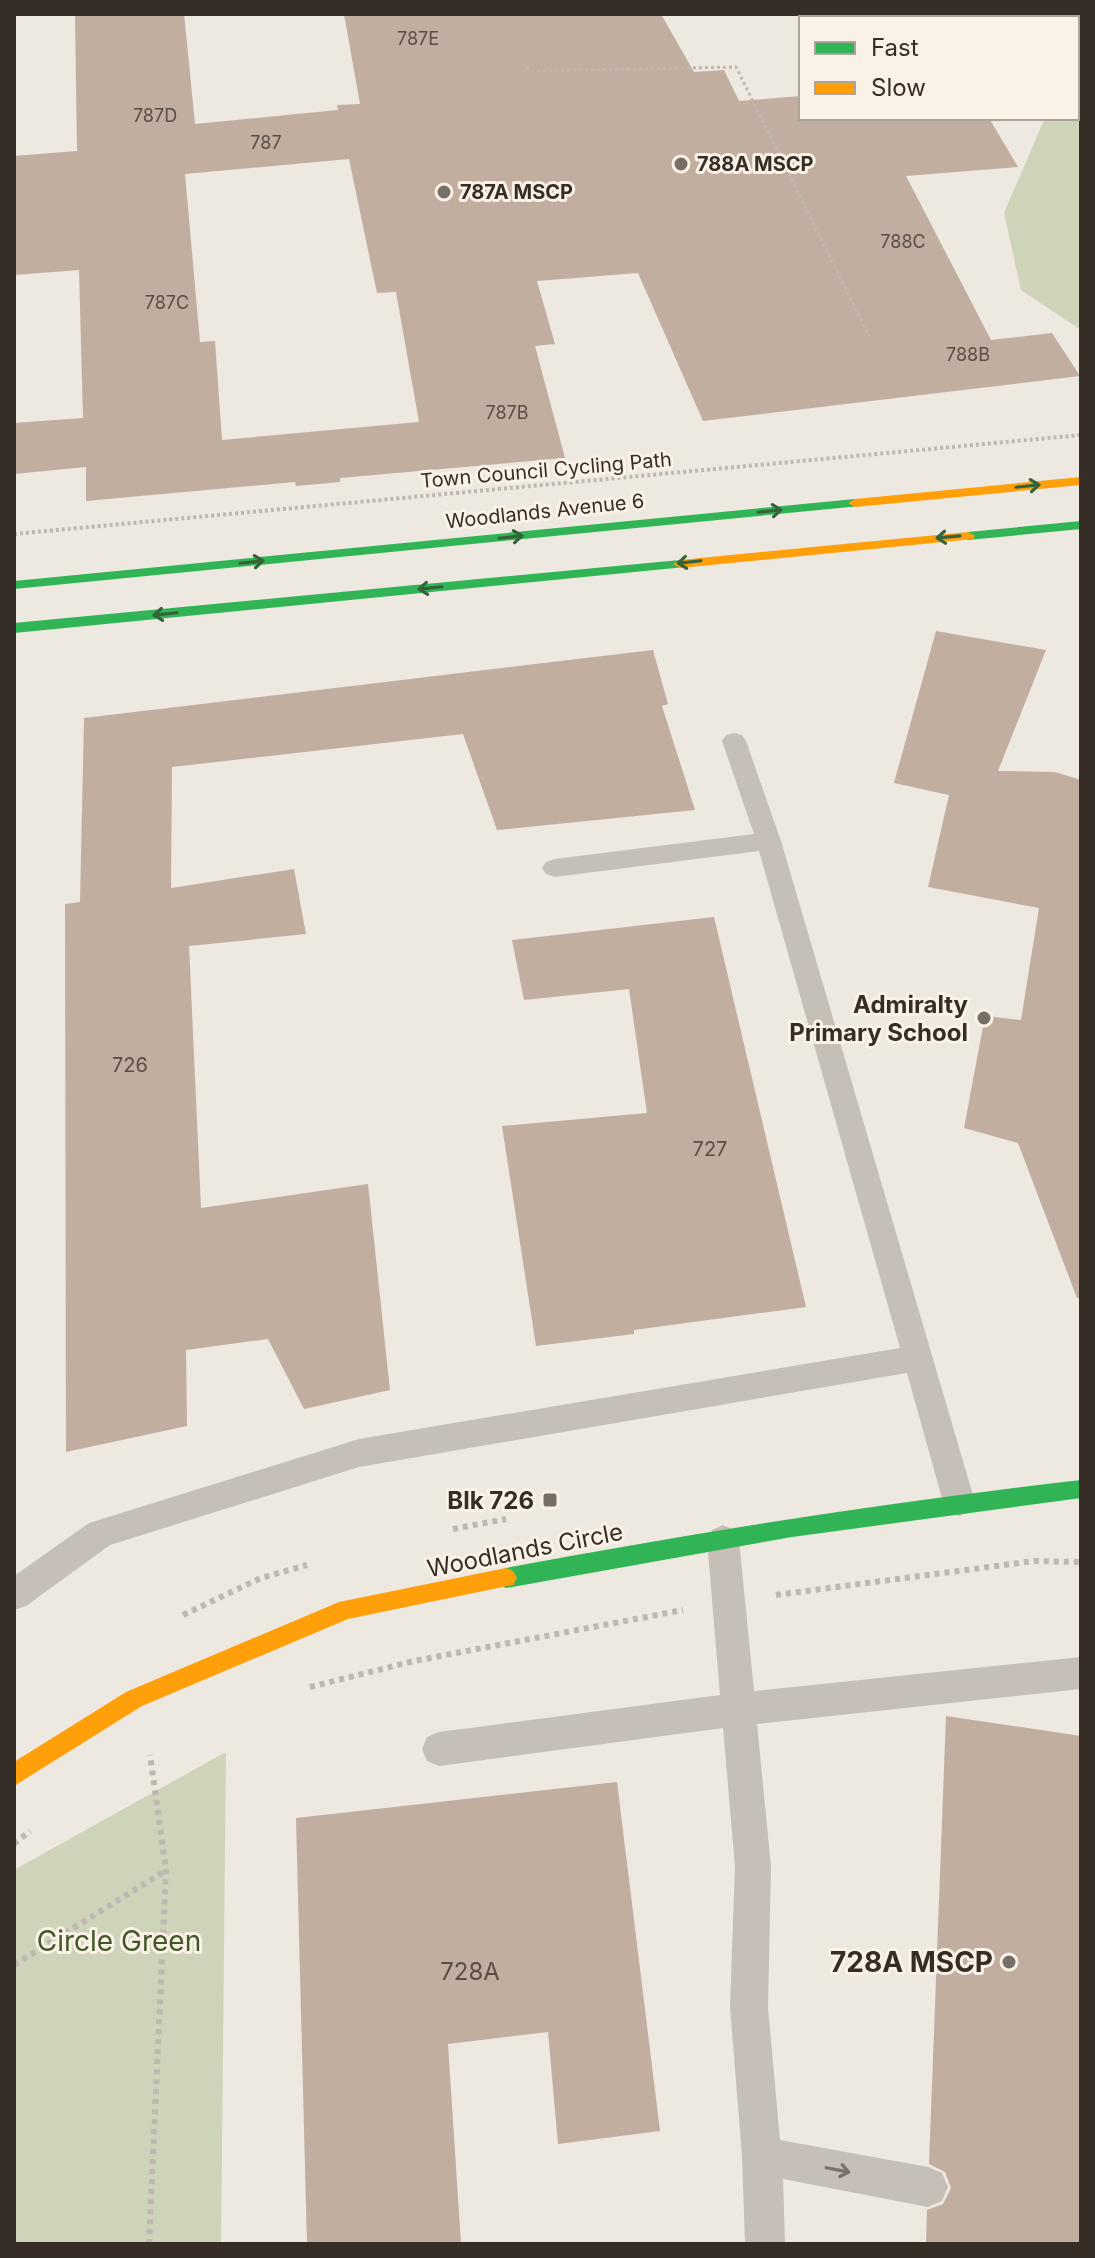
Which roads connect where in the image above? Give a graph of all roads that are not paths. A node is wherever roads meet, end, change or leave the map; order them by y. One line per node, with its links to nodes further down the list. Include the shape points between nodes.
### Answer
1 (1081, 481): 3 (street, Woodlands Avenue 6, one-way to 1)
2 (1081, 525): 4 (street, one-way to 4)
3 (14, 585)
4 (14, 628)
5 (734, 741): 6 (lane)
6 (769, 841): 7 (lane); 8 (lane)
7 (555, 868)
8 (920, 1358): 10 (lane); 12 (lane, via 359,1453 100,1533)
9 (1081, 1489): 10 (street, Woodlands Circle)
10 (959, 1502): 11 (street, Woodlands Circle)
11 (723, 1540): 14 (lane); 16 (street, Woodlands Circle, via 347,1609 134,1699)
12 (14, 1595)
13 (1081, 1673): 14 (lane)
14 (739, 1709): 15 (lane); 17 (lane, via 753,1866 749,2007)
15 (439, 1749)
16 (14, 1775)
17 (762, 2156): 18 (lane, one-way to 18); 19 (lane)
18 (928, 2187)
19 (765, 2244)

